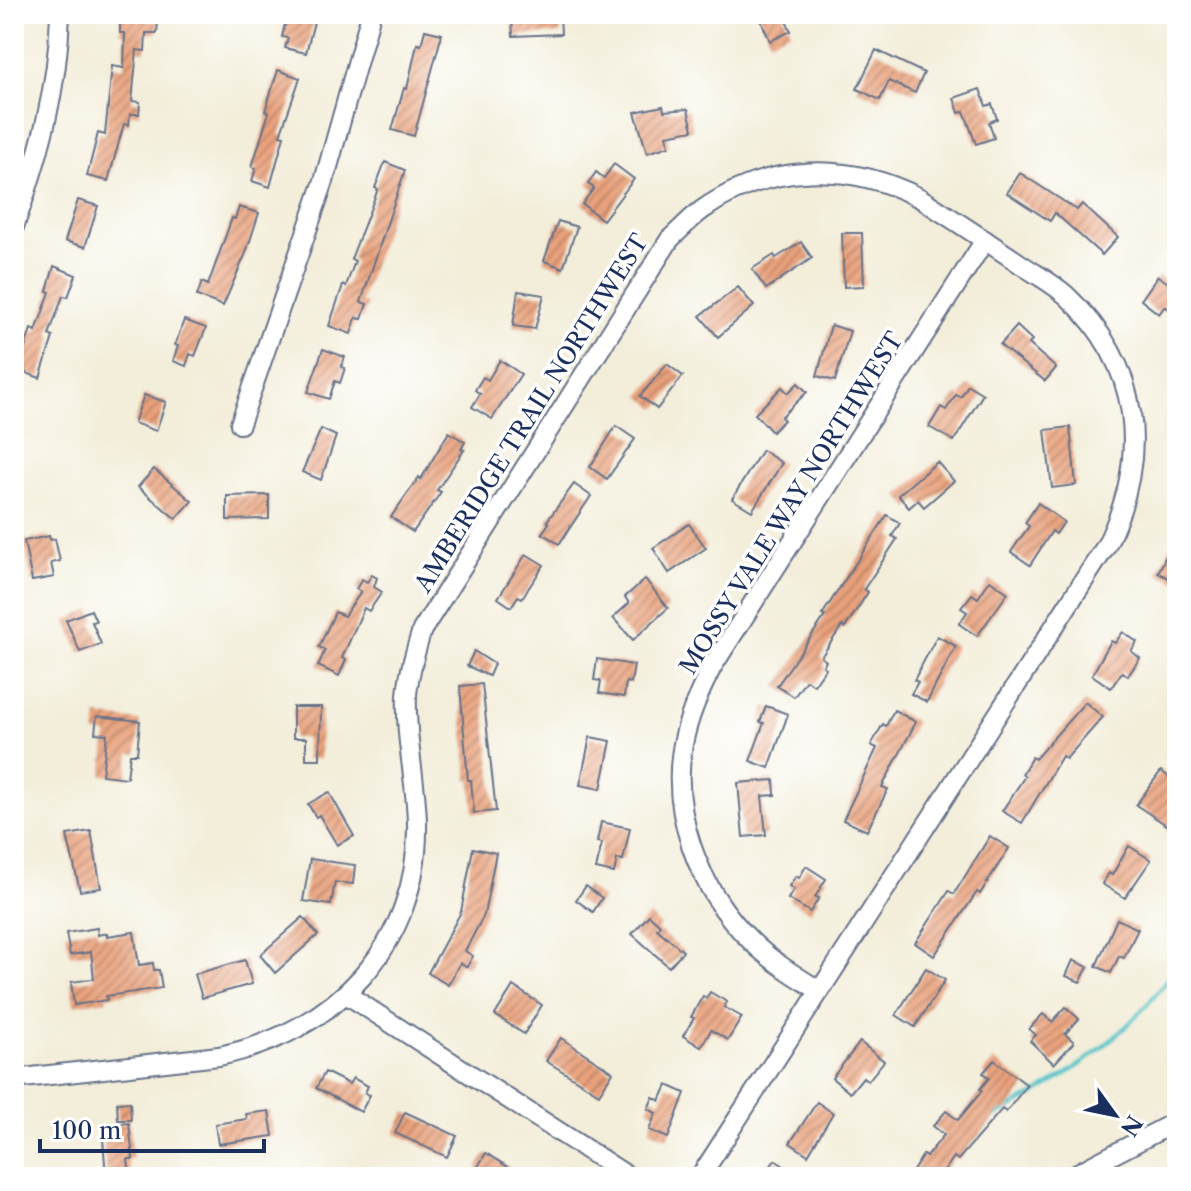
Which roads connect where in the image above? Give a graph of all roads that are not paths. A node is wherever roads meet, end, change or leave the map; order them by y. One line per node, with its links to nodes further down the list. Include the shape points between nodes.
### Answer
1 (60, 14): 3 (street, via 47,124)
2 (371, 14): 5 (street, via 324,181)
3 (14, 227)
4 (985, 240): 6 (street, MOSSY VALE WAY NORTHWEST, via 712,667 684,737 681,806 707,883 751,942); 6 (street, AMBERIDGE TRAIL NORTHWEST, via 1064,293 1106,343 1131,414 1134,451 1129,485 1106,546); 7 (street, AMBERIDGE TRAIL NORTHWEST, via 899,187 860,174 818,170 778,175 739,188 700,211 670,239 422,630 407,696 417,821 412,876 389,938)
5 (240, 424)
6 (820, 991): 11 (street, AMBERIDGE TRAIL NORTHWEST)
7 (346, 994): 8 (street, AMBERIDGE TRAIL NORTHWEST, via 301,1028 246,1050); 10 (street)
8 (14, 1079)
9 (1177, 1121): 12 (street)
10 (629, 1177)
11 (700, 1177)
12 (1070, 1177)

